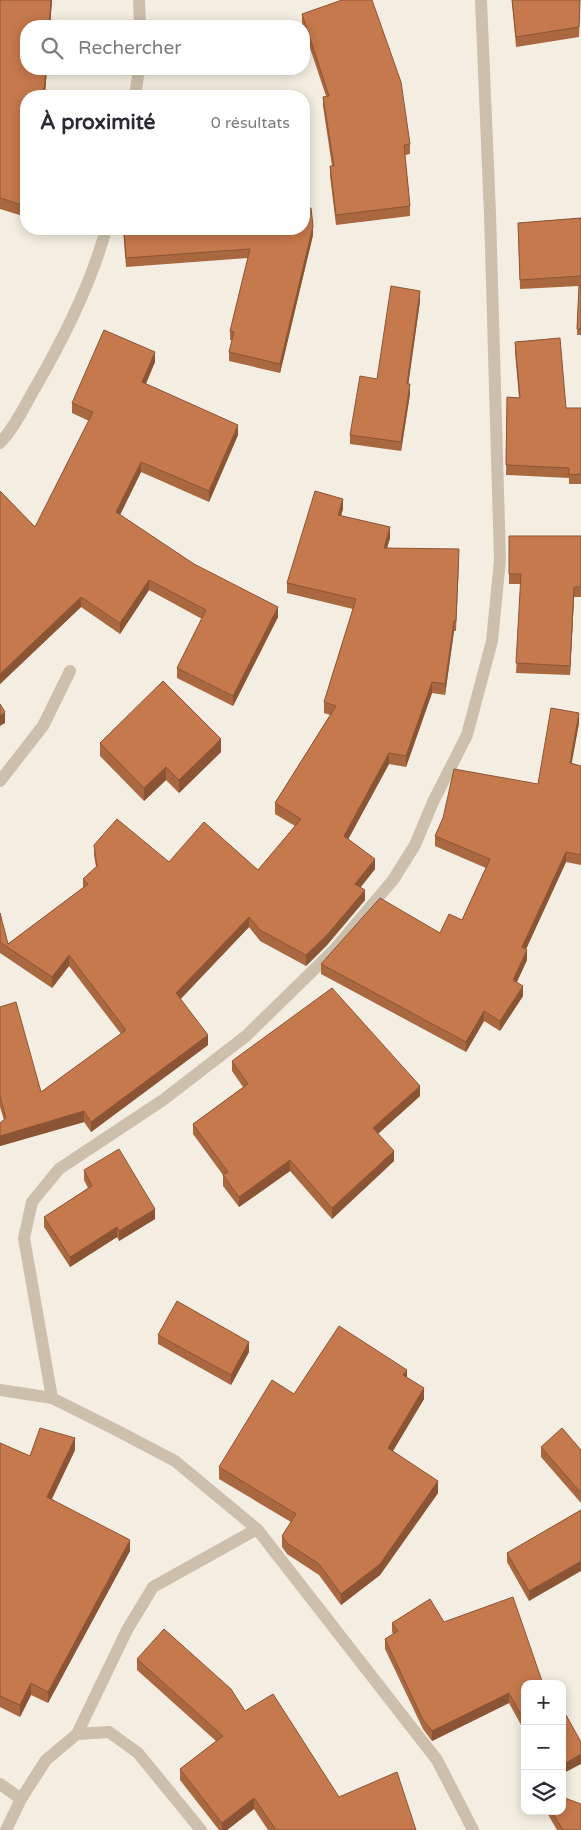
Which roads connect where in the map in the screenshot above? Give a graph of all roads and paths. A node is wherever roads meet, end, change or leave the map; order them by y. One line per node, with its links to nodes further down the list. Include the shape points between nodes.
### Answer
1 (139, 0): 3 (street)
2 (481, 0): 11 (street, via 500,560 492,641 467,734 415,845 393,880 333,951 246,1036 164,1100 58,1168 32,1202 24,1238)
3 (140, 20)
4 (138, 75): 5 (street)
5 (136, 90)
6 (104, 235): 7 (street, via 79,305 49,364 10,432)
7 (0, 443)
8 (70, 671): 9 (street, via 43,726)
9 (0, 781)
10 (0, 1390): 11 (street)
11 (52, 1398): 12 (street, via 175,1461)
12 (257, 1529): 13 (street, via 153,1587 127,1630); 18 (street, via 437,1760)
13 (77, 1734): 15 (street, via 46,1760); 17 (street, via 109,1732 138,1753)
14 (0, 1784): 15 (street)
15 (21, 1799): 16 (street)
16 (6, 1830)
17 (201, 1830)
18 (473, 1830)

